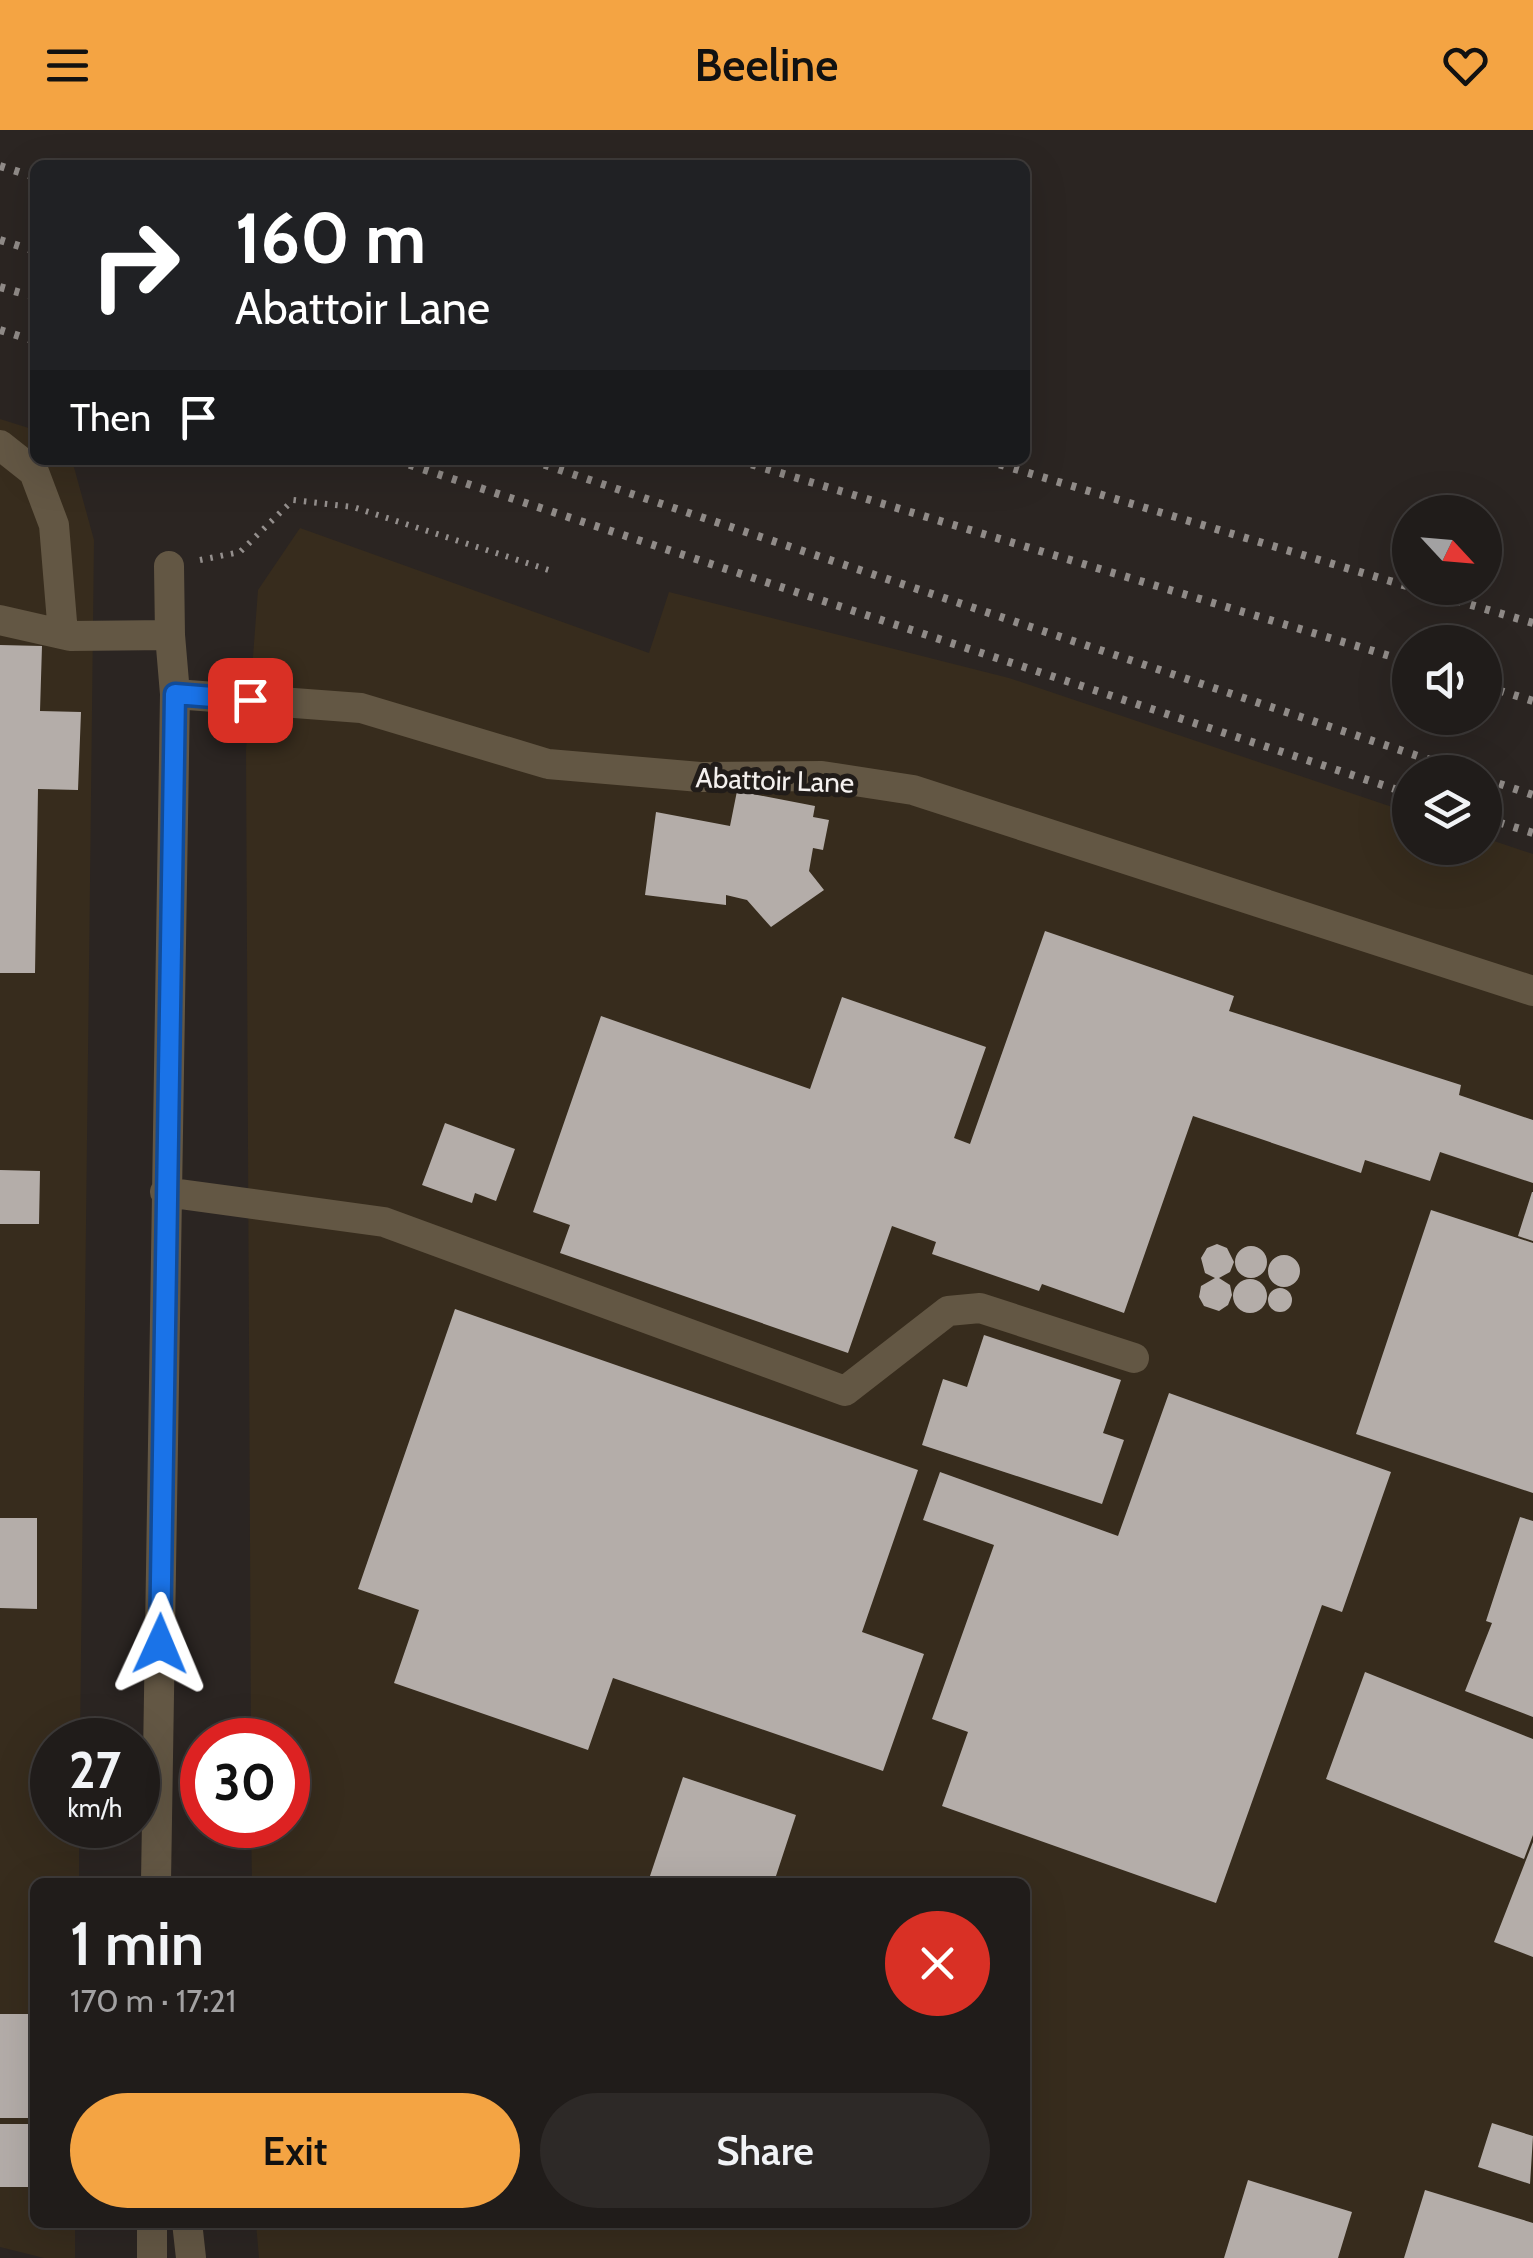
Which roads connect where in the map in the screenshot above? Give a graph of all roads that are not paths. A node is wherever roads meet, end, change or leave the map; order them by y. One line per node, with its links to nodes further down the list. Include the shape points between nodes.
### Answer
1 (0, 445): 4 (street, via 34,472 54,525)
2 (169, 566): 5 (street)
3 (0, 620): 4 (street)
4 (62, 634): 5 (street)
5 (170, 635): 6 (street)
6 (175, 694): 7 (street, Abattoir Lane, via 360,708 548,764 700,777 822,776 913,790); 8 (street)
7 (1533, 991)
8 (165, 1192): 9 (street, via 384,1222 845,1391 948,1311 980,1308); 10 (street)
9 (1134, 1358)
10 (156, 1878)
11 (152, 2228): 13 (street)
12 (188, 2228): 14 (street)
13 (152, 2258)
14 (191, 2258)

